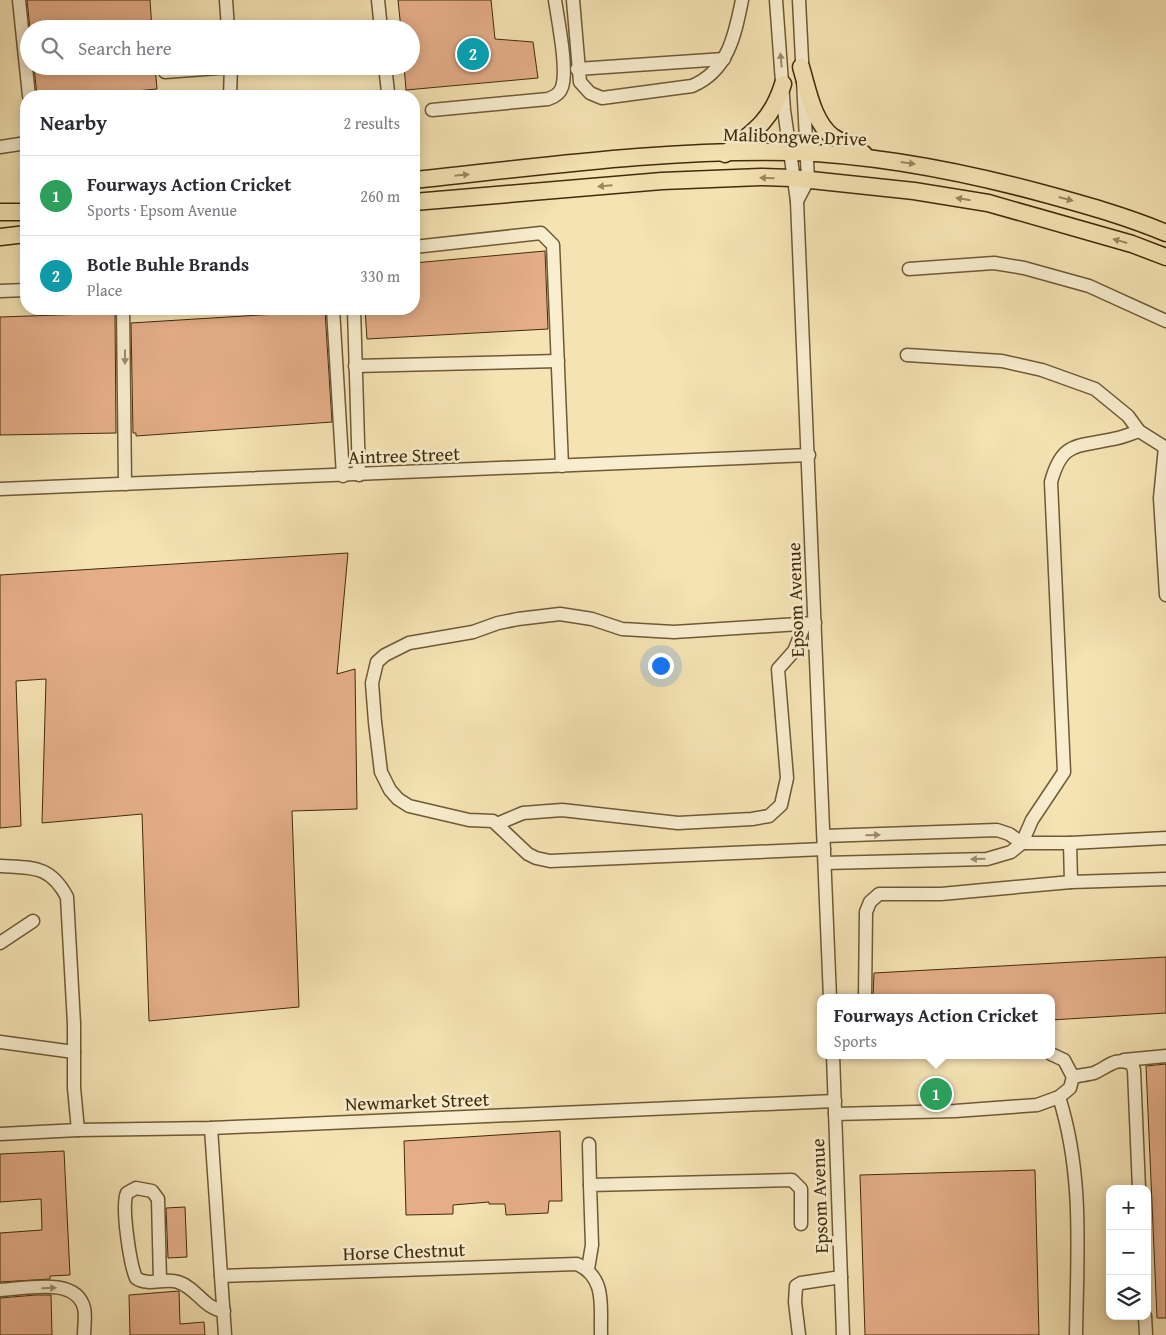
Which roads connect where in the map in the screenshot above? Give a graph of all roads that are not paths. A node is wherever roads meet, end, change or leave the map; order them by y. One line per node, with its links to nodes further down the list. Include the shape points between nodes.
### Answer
1 (19, 0): 9 (street)
2 (226, 0): 10 (street)
3 (378, 0): 11 (street)
4 (556, 0): 22 (street, via 564,76 562,89 556,96)
5 (573, 0): 14 (street)
6 (742, 0): 12 (street, via 730,49)
7 (776, 0): 18 (street, one-way to 7)
8 (799, 0): 13 (street)
9 (21, 20)
10 (227, 20)
11 (380, 20)
12 (724, 59): 14 (street); 14 (street, via 705,81 692,86 602,98 590,93 580,82)
13 (801, 67): 26 (street); 28 (main road, via 825,129)
14 (577, 69)
15 (27, 75): 19 (street)
16 (231, 75): 20 (street)
17 (386, 75): 21 (street)
18 (783, 84): 25 (street); 27 (main road, via 778,102 762,125)
19 (28, 90)
20 (230, 90)
21 (388, 90)
22 (432, 110)
23 (20, 144): 24 (street)
24 (0, 147)
25 (790, 152): 26 (main road, Malibongwe Drive); 27 (main road, Malibongwe Drive); 30 (street)
26 (806, 153): 28 (main road, Malibongwe Drive); 30 (street)
27 (725, 154): 29 (main road, Malibongwe Drive, one-way to 27, via 664,155)
28 (872, 158): 34 (main road, Malibongwe Drive, one-way to 34, via 991,179 1091,206)
29 (420, 179)
30 (800, 179): 31 (main road, one-way to 31, via 761,177 662,181); 38 (main road, one-way to 30, via 1132,244 988,203 914,191); 51 (street, Epsom Avenue, via 797,201)
31 (420, 201)
32 (0, 212): 33 (main road)
33 (20, 212)
34 (1166, 233)
35 (20, 235): 36 (main road)
36 (0, 237)
37 (420, 246): 47 (street, via 540,233 548,239 553,245)
38 (1166, 257)
39 (909, 269): 45 (street, via 994,263 1024,268 1089,286)
40 (20, 290): 41 (street)
41 (0, 291)
42 (123, 315): 55 (street, one-way to 55)
43 (333, 315): 53 (street)
44 (354, 315): 48 (street)
45 (1166, 321)
46 (906, 355): 49 (street, via 1002,361 1042,370 1095,389 1128,416)
47 (558, 361): 48 (street); 52 (street)
48 (355, 366): 54 (street)
49 (1139, 431): 50 (street); 62 (street, via 1078,445 1059,460 1051,482 1064,772 1032,820)
50 (1165, 448): 57 (street, via 1160,498)
51 (809, 455): 52 (street, Aintree Street); 58 (street, Epsom Avenue)
52 (562, 466): 54 (street, Aintree Street)
53 (343, 476): 54 (street, Aintree Street); 55 (street, Aintree Street)
54 (359, 476)
55 (126, 484): 56 (street, Aintree Street)
56 (0, 489)
57 (1166, 594)
58 (810, 624): 59 (street, via 778,670 787,778 781,805 769,816 678,823 562,810 523,813); 59 (street, via 674,632 622,629 592,619 560,614 518,619 473,632 409,643 385,655 377,662 372,683 381,772 390,790 409,806); 61 (street, Epsom Avenue)
59 (498, 824): 61 (street, via 528,854 550,861)
60 (1166, 838): 63 (street)
61 (824, 843): 62 (street, one-way to 62, via 997,830); 64 (street, Epsom Avenue)
62 (1022, 843): 63 (street); 64 (street, one-way to 64, via 1011,852 988,859)
63 (1070, 843): 67 (street)
64 (825, 863): 70 (street, Epsom Avenue)
65 (1, 866): 73 (street, via 38,868 52,875 67,897)
66 (1166, 878): 67 (street)
67 (1071, 882): 71 (street, via 941,894 880,894 870,902 866,912)
68 (33, 922): 69 (street)
69 (0, 944)
70 (830, 994)
71 (865, 994)
72 (0, 1042): 73 (street)
73 (74, 1052): 82 (street)
74 (1055, 1056): 78 (street, via 1064,1060)
75 (1166, 1056): 77 (street)
76 (833, 1059): 80 (street, Epsom Avenue)
77 (1124, 1060): 78 (street, via 1113,1062 1094,1073); 86 (street, via 1132,1064 1134,1070)
78 (1073, 1076): 79 (street, via 1070,1088)
79 (1059, 1097): 80 (street, Newmarket Street, via 1037,1105 955,1111); 100 (street, via 1073,1150 1078,1207)
80 (835, 1108): 81 (street, Newmarket Street); 90 (street, Epsom Avenue)
81 (211, 1128): 82 (street, Newmarket Street); 89 (street)
82 (78, 1130): 83 (street, Newmarket Street)
83 (0, 1134)
84 (589, 1144): 85 (street)
85 (590, 1184): 87 (street, via 792,1180 801,1189); 88 (street, via 592,1245)
86 (1139, 1185)
87 (801, 1224)
88 (588, 1269): 89 (street, Horse Chestnut, via 577,1264); 97 (street, via 599,1285)
89 (221, 1276): 93 (street)
90 (840, 1277): 98 (street, via 796,1286); 99 (street, Epsom Avenue)
91 (160, 1281): 91 (street, via 140,1281 134,1272 125,1202 127,1193 136,1188 152,1190 158,1199); 93 (street, via 183,1284 214,1309)
92 (0, 1290): 95 (street, one-way to 95, via 64,1287 74,1292 84,1308)
93 (224, 1311): 96 (street)
94 (1145, 1320): 101 (street)
95 (84, 1335)
96 (225, 1335)
97 (601, 1335)
98 (799, 1335)
99 (843, 1335)
100 (1076, 1335)
101 (1146, 1335)

